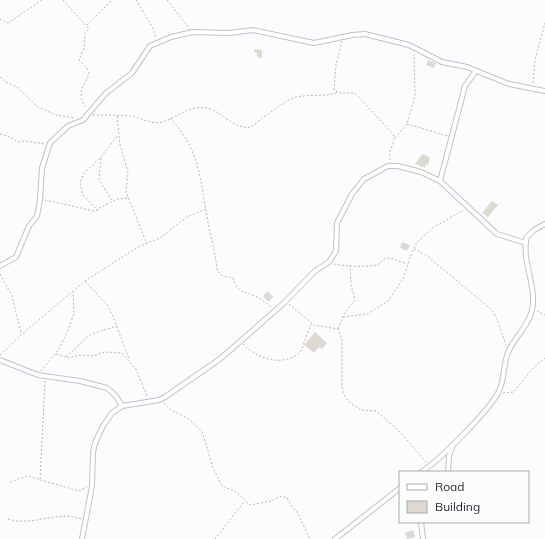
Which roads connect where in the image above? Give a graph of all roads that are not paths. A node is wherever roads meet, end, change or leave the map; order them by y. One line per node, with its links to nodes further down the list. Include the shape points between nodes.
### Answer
1 (476, 71): 2 (street, via 509,84); 3 (street, via 465,86); 6 (street, via 442,62 415,47 365,34 308,43 254,30 229,33 192,32 171,37 150,46 132,73 105,94 80,122 64,130 50,145 42,168 37,216 29,226 16,257)
2 (545, 91)
3 (440, 180): 5 (street, via 497,234); 8 (street, via 393,166 367,177 356,188 337,223 335,254 326,264 211,365 159,400)
4 (545, 224): 5 (street, via 528,234)
5 (526, 243): 9 (street, via 532,310 508,351 499,391)
6 (0, 266)
7 (0, 360): 8 (street, via 45,376 107,388)
8 (122, 406): 14 (street, via 108,418 95,443 92,486)
9 (454, 443): 10 (street); 11 (street, via 449,456)
10 (422, 471)
11 (448, 471)
12 (399, 489): 15 (street)
13 (421, 523): 16 (street)
14 (82, 539)
15 (335, 539)
16 (423, 539)

